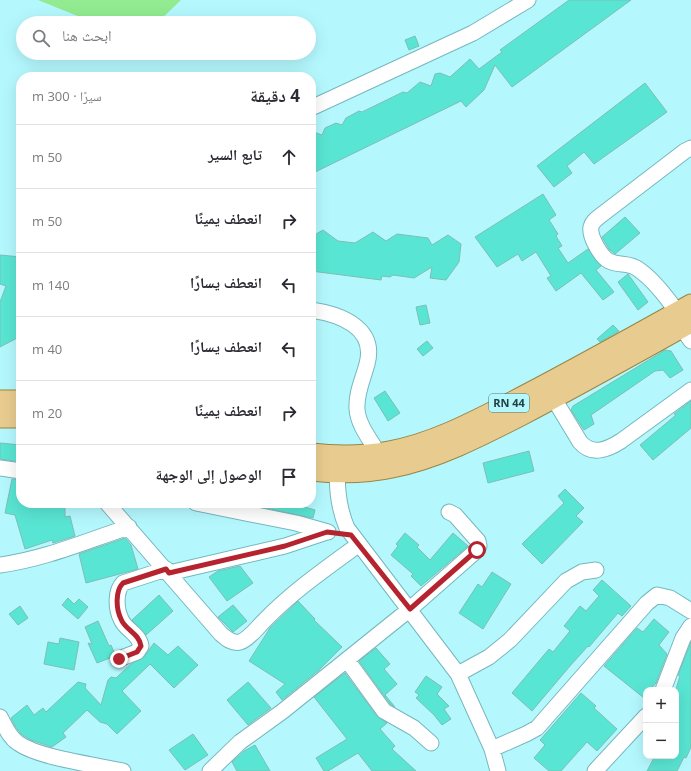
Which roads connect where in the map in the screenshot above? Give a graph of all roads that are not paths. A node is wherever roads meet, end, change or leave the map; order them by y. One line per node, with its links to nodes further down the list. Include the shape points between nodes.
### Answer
1 (528, 0): 2 (street, via 473,33)
2 (316, 106)
3 (691, 148): 5 (street, via 600,216 590,228 606,259 640,270 666,296)
4 (316, 311): 12 (street, via 346,319 356,326 368,347 357,400 358,414)
5 (686, 322): 7 (main road, RN 44)
6 (691, 390): 7 (street, via 621,441 599,451 583,446)
7 (550, 392): 12 (main road, RN 44, via 494,410 435,437); 14 (main road, RN 44, via 499,427 427,458 360,473)
8 (0, 400): 9 (main road)
9 (16, 400)
10 (0, 418): 11 (main road)
11 (16, 418)
12 (378, 453): 14 (main road, RN 44)
13 (316, 455): 14 (main road, RN 44)
14 (338, 465): 17 (main road, RN 44); 23 (street, via 340,509)
15 (0, 468): 16 (street)
16 (16, 470)
17 (316, 470)
18 (112, 508): 21 (street)
19 (221, 508): 22 (street)
20 (449, 512): 27 (street, via 455,515 478,542 479,548)
21 (129, 527): 24 (street, via 52,554 24,562); 26 (street)
22 (327, 532): 23 (street); 26 (street, via 285,546)
23 (355, 540): 26 (street, via 241,641 229,640 221,634); 27 (street)
24 (0, 565)
25 (596, 570): 32 (street, via 582,572 566,581 510,640 489,657)
26 (167, 571): 30 (street, via 123,583 119,588 117,599 121,619 137,636 141,646 137,652)
27 (410, 609): 31 (street); 32 (street)
28 (691, 611): 37 (street, via 670,598 657,595 647,603 537,728)
29 (691, 626): 33 (street, via 683,638)
30 (119, 659)
31 (347, 660): 36 (street, via 384,711 414,728); 39 (street, via 240,742)
32 (458, 674): 37 (street)
33 (664, 687)
34 (0, 718): 38 (street, via 11,737 31,750)
35 (643, 719): 41 (street)
36 (431, 743)
37 (492, 749): 40 (street)
38 (123, 771)
39 (210, 771)
40 (498, 771)
41 (595, 771)

